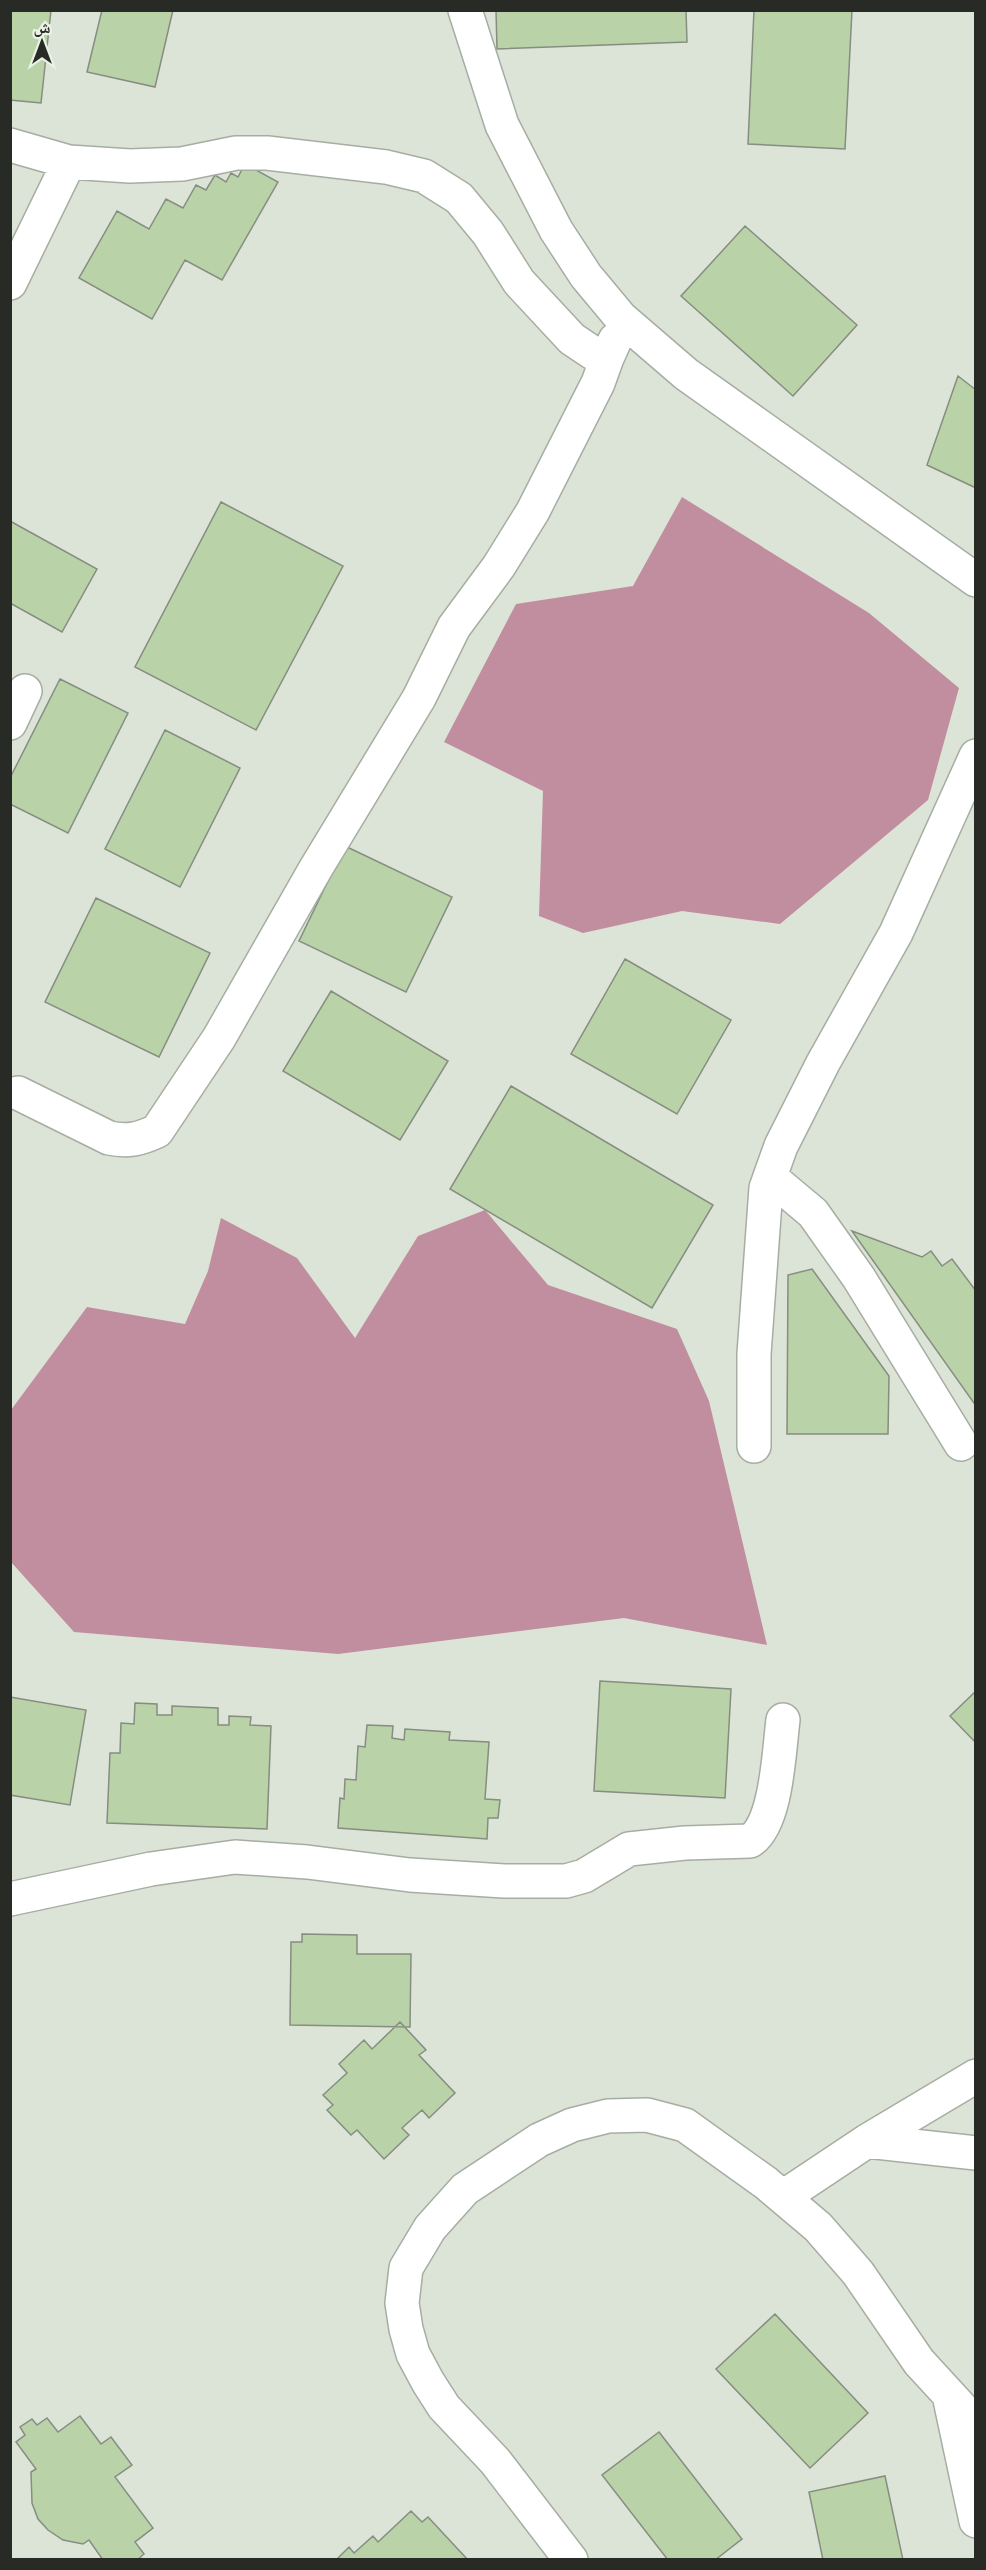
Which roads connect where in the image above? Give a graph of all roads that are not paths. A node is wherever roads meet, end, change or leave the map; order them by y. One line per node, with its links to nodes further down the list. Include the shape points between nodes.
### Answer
1 (465, 10): 5 (street, via 502,125 556,230 586,276)
2 (10, 145): 3 (street)
3 (69, 162): 4 (street); 6 (street, via 182,164 236,153 267,153 386,167 424,176 459,198 488,233 519,282 572,339)
4 (10, 283)
5 (621, 318): 6 (street); 7 (street, via 686,374)
6 (607, 358): 11 (street, via 533,511 454,627 419,698 219,1038 157,1131 126,1142 109,1138)
7 (975, 580)
8 (25, 691): 9 (street)
9 (10, 723)
10 (975, 756): 12 (street, via 896,933 823,1063 781,1146)
11 (18, 1093)
12 (770, 1177): 13 (street, via 813,1213 859,1278); 14 (street, via 763,1220 754,1354)
13 (961, 1444)
14 (754, 1446)
15 (783, 1720): 16 (street, via 773,1799 759,1835 750,1841 685,1842 629,1849 584,1876 566,1881 410,1875 235,1857 151,1869)
16 (10, 1899)
17 (975, 2076): 18 (street)
18 (867, 2141): 19 (street); 20 (street)
19 (975, 2153)
20 (783, 2197): 21 (street, via 818,2227 858,2273 919,2362); 24 (street, via 685,2125 647,2115 608,2116 572,2125 539,2140 465,2189 430,2228 406,2268 402,2302 406,2329 413,2354 428,2382 444,2407 495,2461)
21 (948, 2395): 22 (street); 23 (street)
22 (975, 2424)
23 (975, 2520)
24 (571, 2559)

